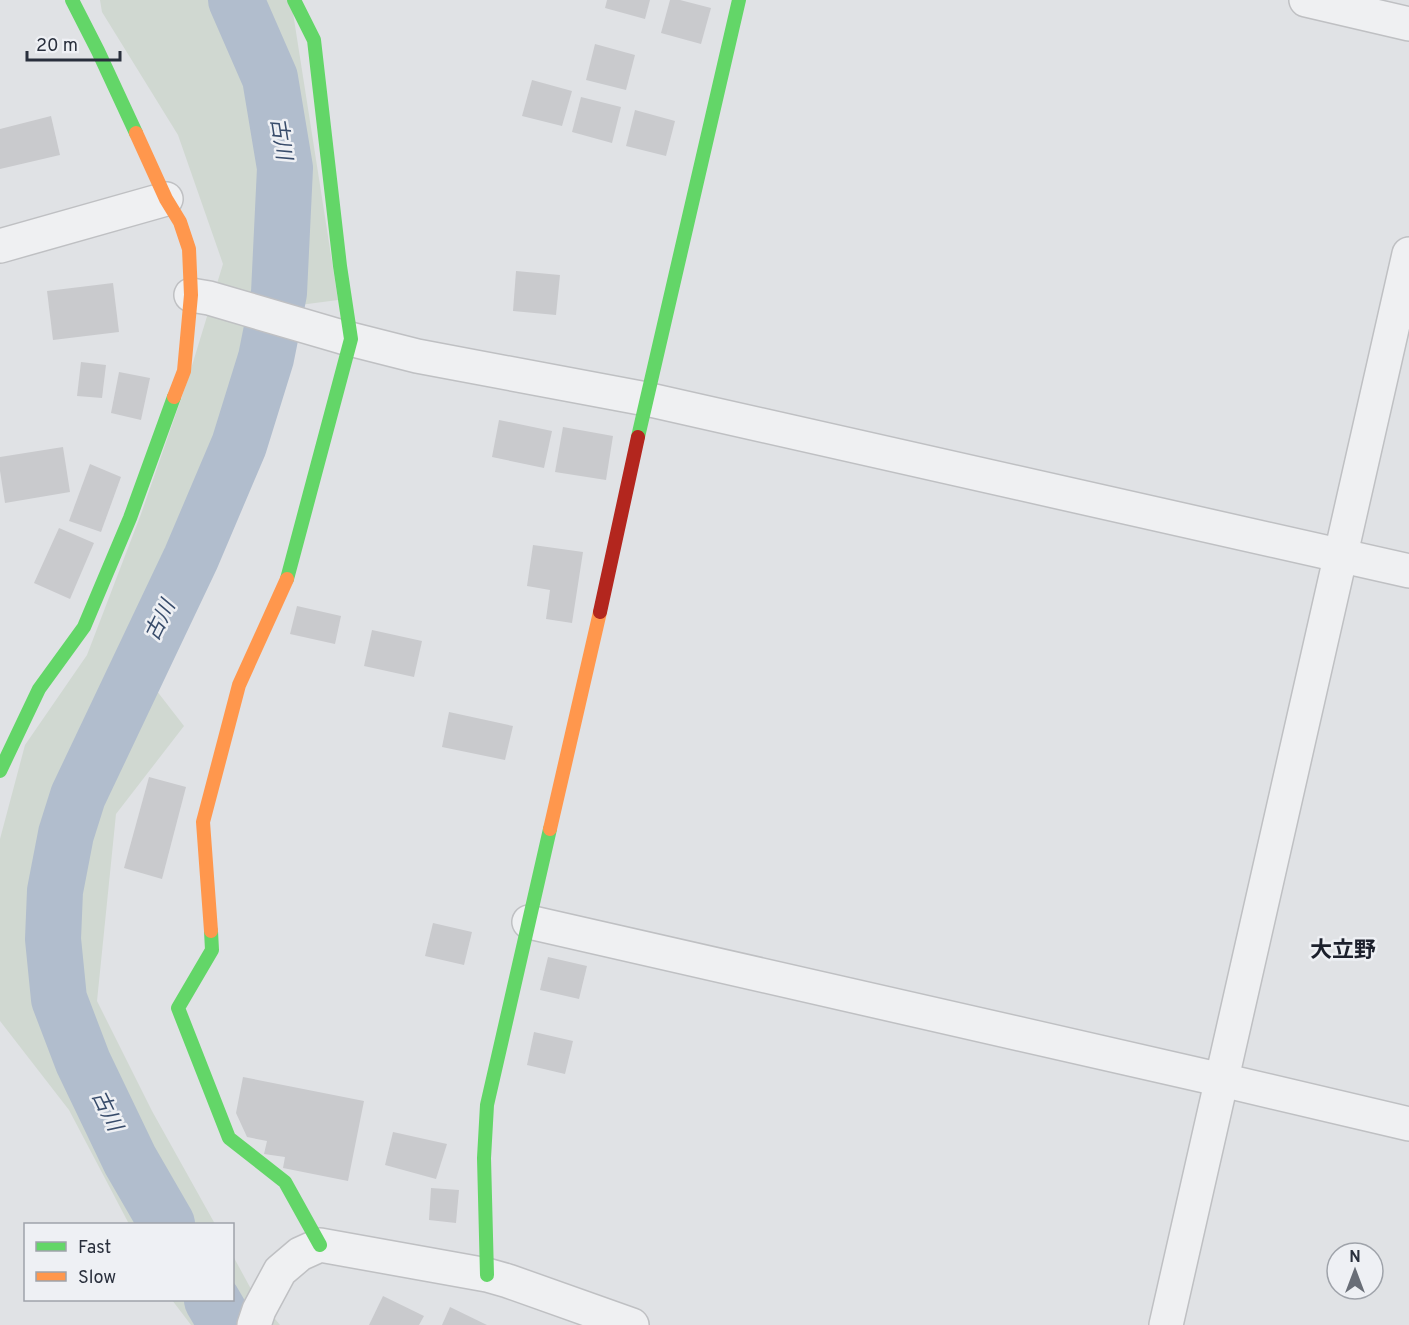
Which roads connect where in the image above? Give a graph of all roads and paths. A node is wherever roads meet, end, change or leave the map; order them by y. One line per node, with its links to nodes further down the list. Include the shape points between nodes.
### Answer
1 (72, 0): 6 (street)
2 (294, 0): 10 (street, via 314,40)
3 (738, 0): 11 (street)
4 (1305, 0): 5 (street)
5 (1409, 24)
6 (166, 199): 7 (street); 9 (street, via 180,222)
7 (0, 246)
8 (1409, 254): 12 (street)
9 (200, 296): 10 (street); 14 (street, via 184,371 84,627 39,689)
10 (351, 339): 11 (street, via 417,356); 18 (street, via 288,577 239,685 203,822 212,950 178,1008 229,1138 285,1182)
11 (646, 399): 12 (street); 15 (street)
12 (1340, 555): 13 (street); 16 (street)
13 (1409, 571)
14 (0, 771)
15 (529, 922): 16 (street); 19 (street, via 487,1105)
16 (1222, 1080): 17 (street); 22 (street)
17 (1409, 1124)
18 (320, 1245): 19 (street); 20 (street, via 300,1254 280,1271)
19 (487, 1275): 21 (street)
20 (257, 1317)
21 (632, 1325)
22 (1167, 1325)

